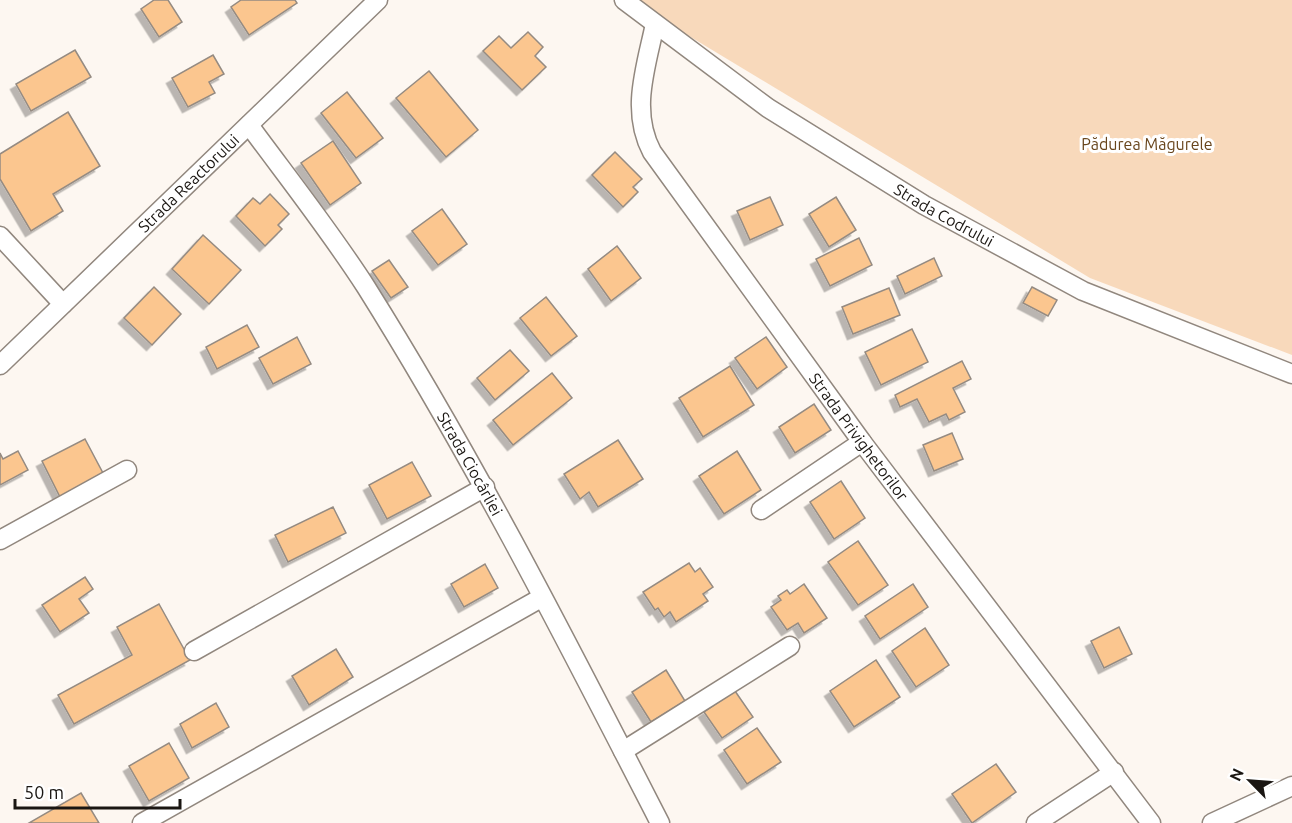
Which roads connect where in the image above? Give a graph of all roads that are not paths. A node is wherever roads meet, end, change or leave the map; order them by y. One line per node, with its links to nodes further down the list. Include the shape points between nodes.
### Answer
1 (378, 0): 4 (street, Strada Reactorului)
2 (624, 0): 3 (street, Strada Codrului)
3 (655, 24): 8 (street, Strada Codrului, via 777,114 924,205 1030,264 1133,313); 9 (street, Strada Privighetorilor, via 639,110 646,142 678,192)
4 (249, 125): 6 (street, Strada Reactorului); 11 (street, Strada Ciocârliei, via 364,284)
5 (0, 236): 6 (street)
6 (63, 304): 7 (street, Strada Reactorului)
7 (0, 365)
8 (1292, 374)
9 (861, 442): 12 (street); 18 (street, Strada Privighetorilor)
10 (127, 470): 13 (street)
11 (485, 487): 14 (street, Strada Ciocârliei); 16 (street)
12 (761, 510)
13 (0, 540)
14 (542, 598): 17 (street, Strada Ciocârliei); 20 (street)
15 (790, 645): 17 (street)
16 (194, 651)
17 (623, 751): 21 (street, Strada Ciocârliei)
18 (1114, 772): 22 (street); 23 (street, Strada Privighetorilor)
19 (1292, 786): 24 (street)
20 (142, 823)
21 (660, 823)
22 (1036, 823)
23 (1151, 823)
24 (1212, 823)

